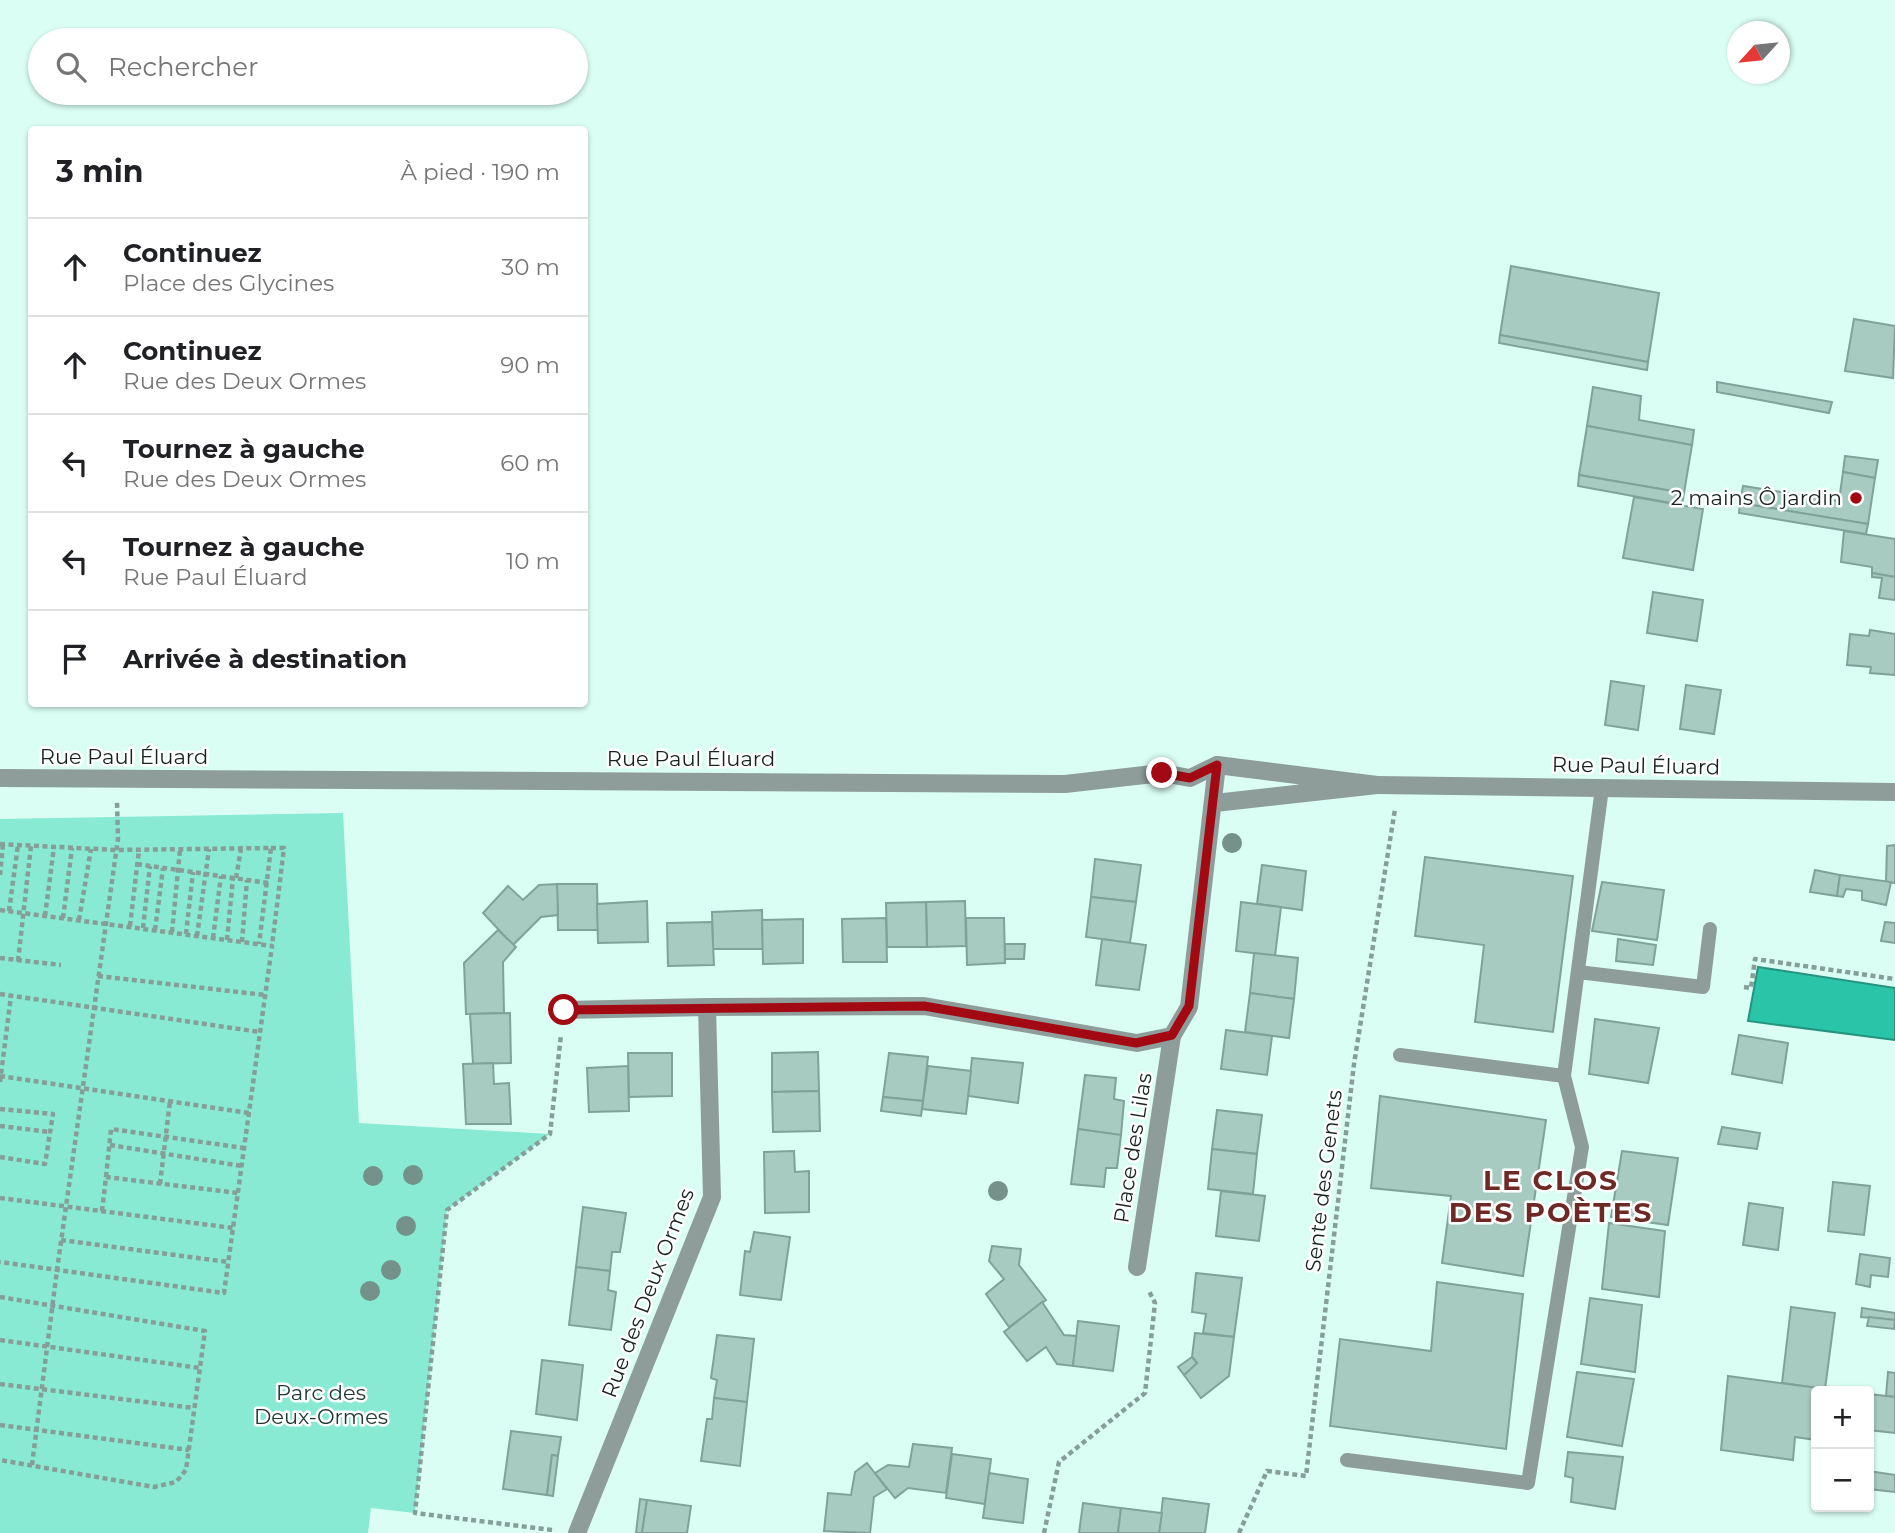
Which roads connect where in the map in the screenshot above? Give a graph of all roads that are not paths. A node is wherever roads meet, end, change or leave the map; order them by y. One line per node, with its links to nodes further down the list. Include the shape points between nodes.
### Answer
1 (1217, 765): 2 (street, Rue Paul Éluard, via 1190,778 1162,773 1065,784); 3 (street, Rue Paul Éluard); 6 (street)
2 (0, 778)
3 (1377, 785): 4 (street, Rue Paul Éluard); 6 (street, Rue Paul Éluard)
4 (1602, 788): 5 (street, Rue Paul Éluard); 8 (lane)
5 (1895, 792)
6 (1215, 803): 11 (street, via 1189,1006)
7 (1710, 929): 8 (lane, via 1703,987)
8 (1578, 972): 13 (lane)
9 (707, 1007): 10 (street); 11 (street, via 924,1006 1136,1043); 16 (street, Rue des Deux Ormes, via 712,1197)
10 (564, 1010)
11 (1172, 1035): 14 (street, Place des Lilas)
12 (1400, 1055): 13 (lane)
13 (1564, 1076): 15 (lane, via 1582,1147 1528,1483)
14 (1137, 1267)
15 (1347, 1460)
16 (577, 1533)

